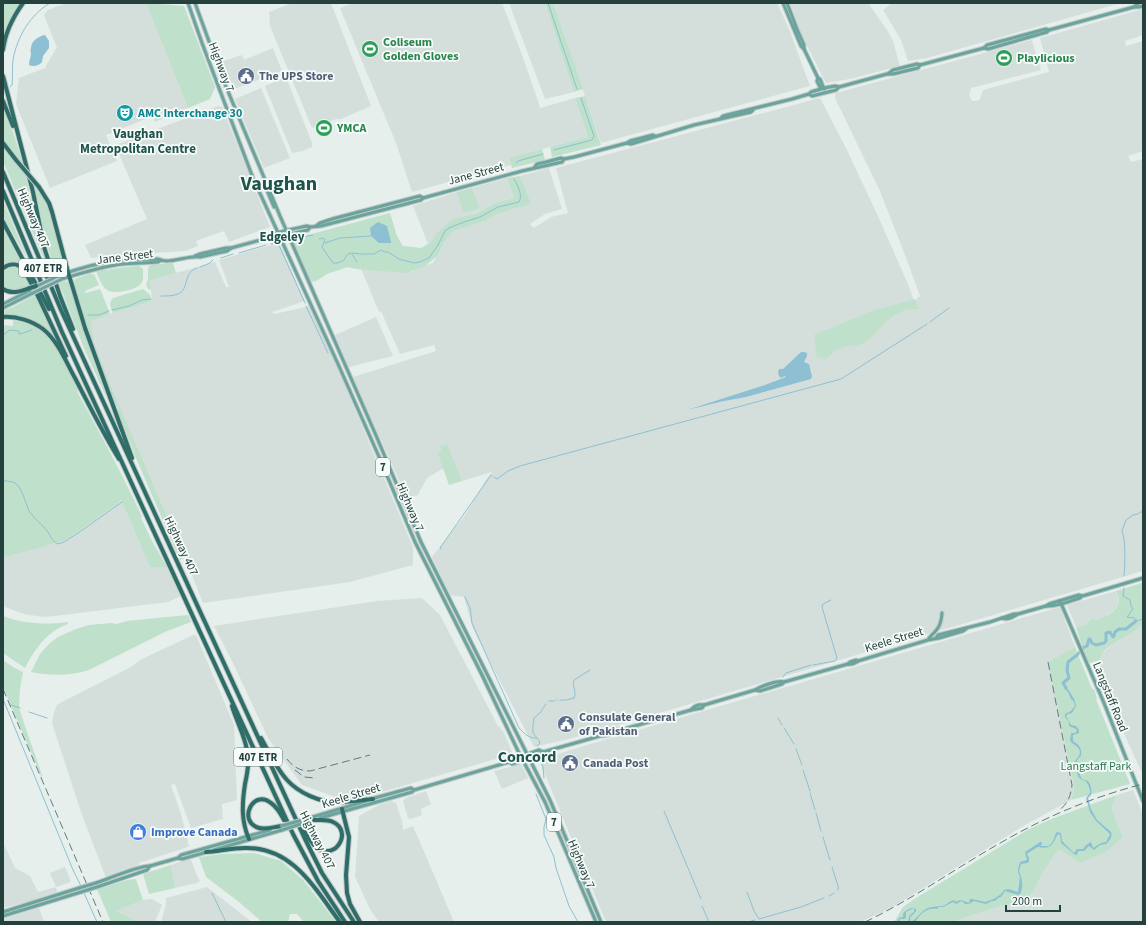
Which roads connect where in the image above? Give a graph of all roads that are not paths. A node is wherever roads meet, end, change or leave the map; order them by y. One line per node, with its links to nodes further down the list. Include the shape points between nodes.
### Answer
1 (23, 3): 10 (highway, via 13,18)
2 (188, 3): 23 (main road, Highway 7 / 7, via 253,178)
3 (195, 3): 20 (main road, Highway 7 / 7, via 222,77)
4 (783, 3): 9 (main road, via 793,31)
5 (787, 3): 9 (main road)
6 (1139, 3): 7 (main road, Jane Street)
7 (1134, 6): 8 (main road, Jane Street); 12 (main road, Jane Street, via 1049,30 1046,28 920,65 918,68 887,74 836,90)
8 (1143, 6)
9 (804, 49): 12 (main road)
10 (3, 50)
11 (3, 76): 15 (highway)
12 (824, 90): 13 (main road, Jane Street); 13 (main road, Jane Street, via 812,96)
13 (809, 94): 22 (main road, Jane Street, via 753,110 728,114 655,136 537,164 534,168 332,219)
14 (3, 101): 15 (highway)
15 (19, 139): 36 (highway, via 44,247)
16 (3, 143): 27 (highway, bridge, via 39,186 49,203)
17 (3, 172): 36 (highway, Highway 407 / 407 ETR)
18 (263, 181): 20 (main road)
19 (3, 191): 35 (highway, Highway 407 / 407 ETR)
20 (278, 213): 22 (main road, Highway 7 / 7)
21 (3, 222): 35 (highway)
22 (287, 233): 23 (main road, Jane Street); 47 (main road, Highway 7 / 7, via 429,559)
23 (279, 234): 24 (main road, Jane Street, via 195,256); 48 (main road, Highway 7 / 7, via 415,542)
24 (161, 260): 26 (main road, Jane Street); 26 (main road, Jane Street, via 123,260 97,264)
25 (3, 268): 37 (highway, via 10,265 22,267 48,316)
26 (89, 269): 27 (main road, Jane Street)
27 (69, 274): 28 (main road, Jane Street); 39 (highway, via 92,349)
28 (61, 277): 29 (main road, Jane Street, bridge); 31 (main road, Jane Street, bridge)
29 (36, 286): 31 (highway, bridge)
30 (3, 289): 31 (highway, via 11,293)
31 (31, 290): 32 (main road, Jane Street); 33 (main road, Jane Street)
32 (3, 304)
33 (3, 308)
34 (3, 317): 37 (highway, via 18,318 43,330 55,342)
35 (62, 332): 38 (highway, Highway 407 / 407 ETR)
36 (85, 363): 39 (highway, Highway 407 / 407 ETR)
37 (81, 390): 38 (highway)
38 (128, 476): 44 (highway, Highway 407 / 407 ETR)
39 (139, 479): 45 (highway, Highway 407 / 407 ETR)
40 (1143, 578): 41 (main road, Keele Street)
41 (1061, 602): 43 (main road, Keele Street, via 1005,619 962,628); 54 (main road, Langstaff Road)
42 (942, 613): 43 (main road, via 942,622)
43 (928, 640): 46 (main road, Keele Street, via 760,691 755,690 704,705 702,708 620,728)
44 (222, 680): 60 (highway, Highway 407 / 407 ETR); 61 (highway, via 248,751 242,811)
45 (248, 716): 53 (highway, via 287,780 308,796 334,802); 55 (highway, Highway 407 / 407 ETR)
46 (543, 752): 47 (main road, Keele Street, via 539,750); 49 (main road, Keele Street, via 540,756)
47 (528, 754): 48 (main road, Keele Street); 49 (main road, Highway 7 / 7)
48 (521, 756): 50 (main road, Highway 7 / 7); 51 (main road, Keele Street)
49 (530, 759): 50 (main road, Keele Street); 72 (main road, Highway 7 / 7, via 553,805)
50 (523, 761): 51 (main road, Keele Street, via 512,764); 71 (main road, Highway 7 / 7, via 545,802)
51 (509, 762): 52 (main road, Keele Street)
52 (414, 790): 53 (main road, Keele Street, via 410,788); 56 (main road, Keele Street)
53 (373, 799): 56 (main road, Keele Street)
54 (1143, 800)
55 (290, 808): 58 (highway, via 316,847 328,851 339,846 342,835 337,825); 69 (highway, Highway 407 / 407 ETR, via 320,869)
56 (342, 810): 57 (main road, Keele Street); 58 (main road, Keele Street); 70 (highway, via 349,837 347,893)
57 (306, 820): 58 (main road, Keele Street); 59 (main road, Keele Street, bridge)
58 (314, 820)
59 (282, 828): 60 (highway, via 261,828 253,825 248,814 253,803 264,799 273,804); 61 (main road, Keele Street)
60 (293, 834): 68 (highway, Highway 407 / 407 ETR, via 318,881)
61 (249, 838): 62 (main road, Keele Street); 63 (main road, Keele Street, via 181,855)
62 (206, 852): 63 (main road, Keele Street); 67 (highway, via 260,849 289,860 299,869)
63 (178, 858): 64 (main road, Keele Street)
64 (150, 866): 65 (main road, Keele Street, bridge); 66 (main road, Keele Street, bridge, via 148,870)
65 (3, 912)
66 (3, 916)
67 (340, 922)
68 (345, 922)
69 (354, 922)
70 (360, 922)
71 (596, 922)
72 (601, 922)

